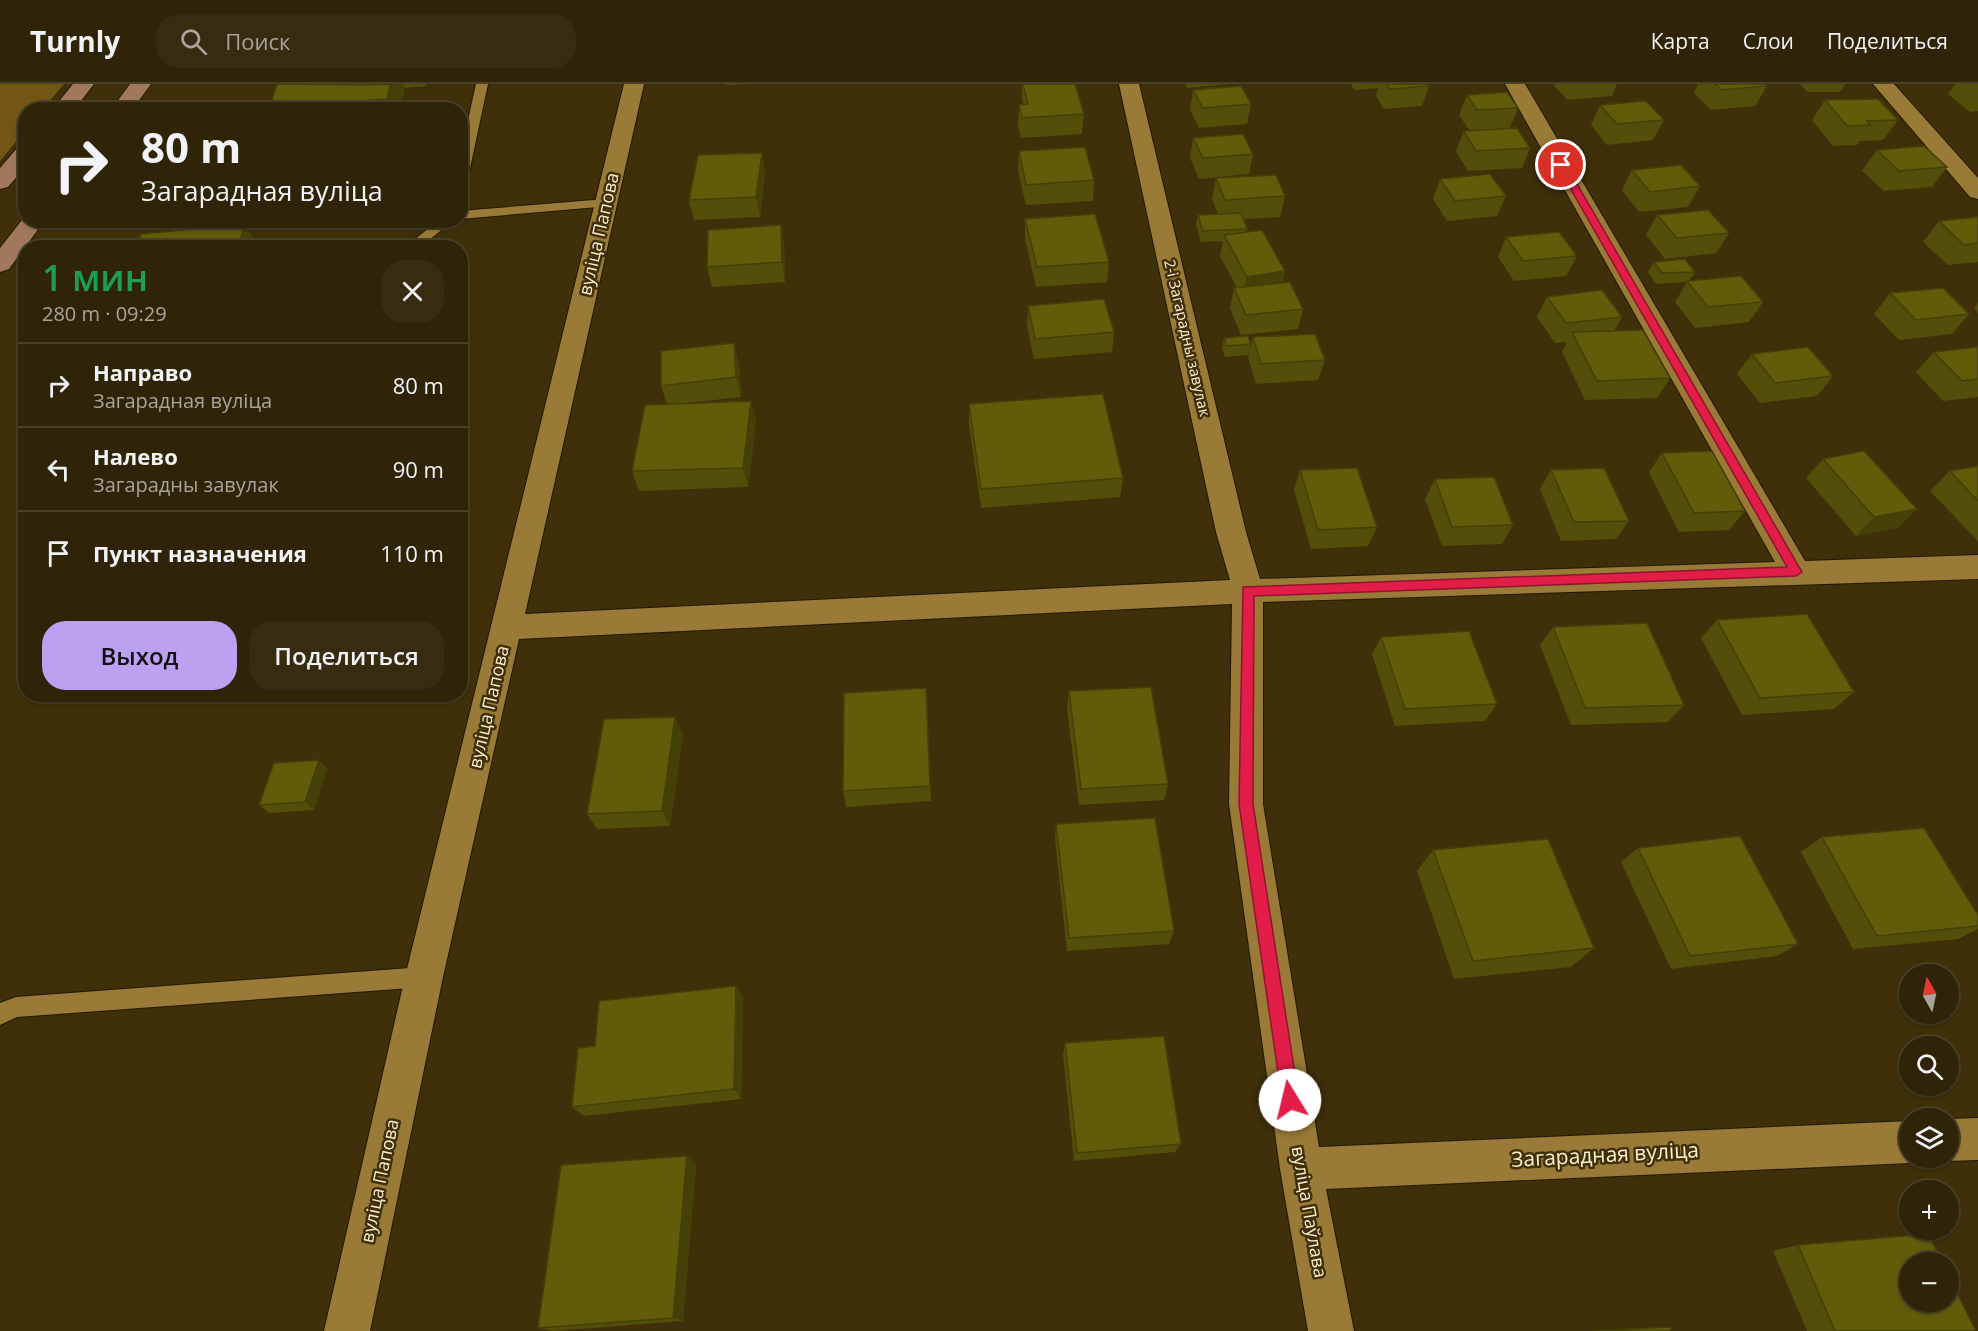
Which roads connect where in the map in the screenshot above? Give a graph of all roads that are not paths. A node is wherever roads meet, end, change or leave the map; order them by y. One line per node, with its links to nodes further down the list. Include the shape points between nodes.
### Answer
1 (84, 84): 8 (main road)
2 (141, 84): 9 (main road)
3 (482, 84): 10 (lane)
4 (634, 84): 14 (street, вуліца Папова)
5 (1129, 84): 24 (street, 2-і Загарадны завулак)
6 (1515, 84): 23 (street)
7 (1883, 84): 13 (street)
8 (69, 102)
9 (127, 102)
10 (468, 150)
11 (18, 161): 12 (main road)
12 (0, 182)
13 (1978, 192)
14 (606, 203): 15 (lane); 25 (street, вуліца Папова)
15 (468, 214)
16 (28, 228): 18 (main road)
17 (437, 228): 19 (lane)
18 (19, 240)
19 (421, 240)
20 (18, 241): 21 (main road)
21 (0, 264)
22 (1978, 567): 23 (street)
23 (1796, 572): 24 (street)
24 (1248, 591): 25 (street); 31 (street, вуліца Паўлава, via 1246,804)
25 (508, 627): 26 (street, вуліца Папова)
26 (424, 977): 27 (lane, via 16,1007); 32 (street, вуліца Папова)
27 (0, 1014)
28 (1978, 1139): 29 (street)
29 (1959, 1140)
30 (1899, 1142): 31 (street, Загарадная вуліца)
31 (1301, 1169): 33 (street, вуліца Паўлава)
32 (347, 1331)
33 (1331, 1331)

